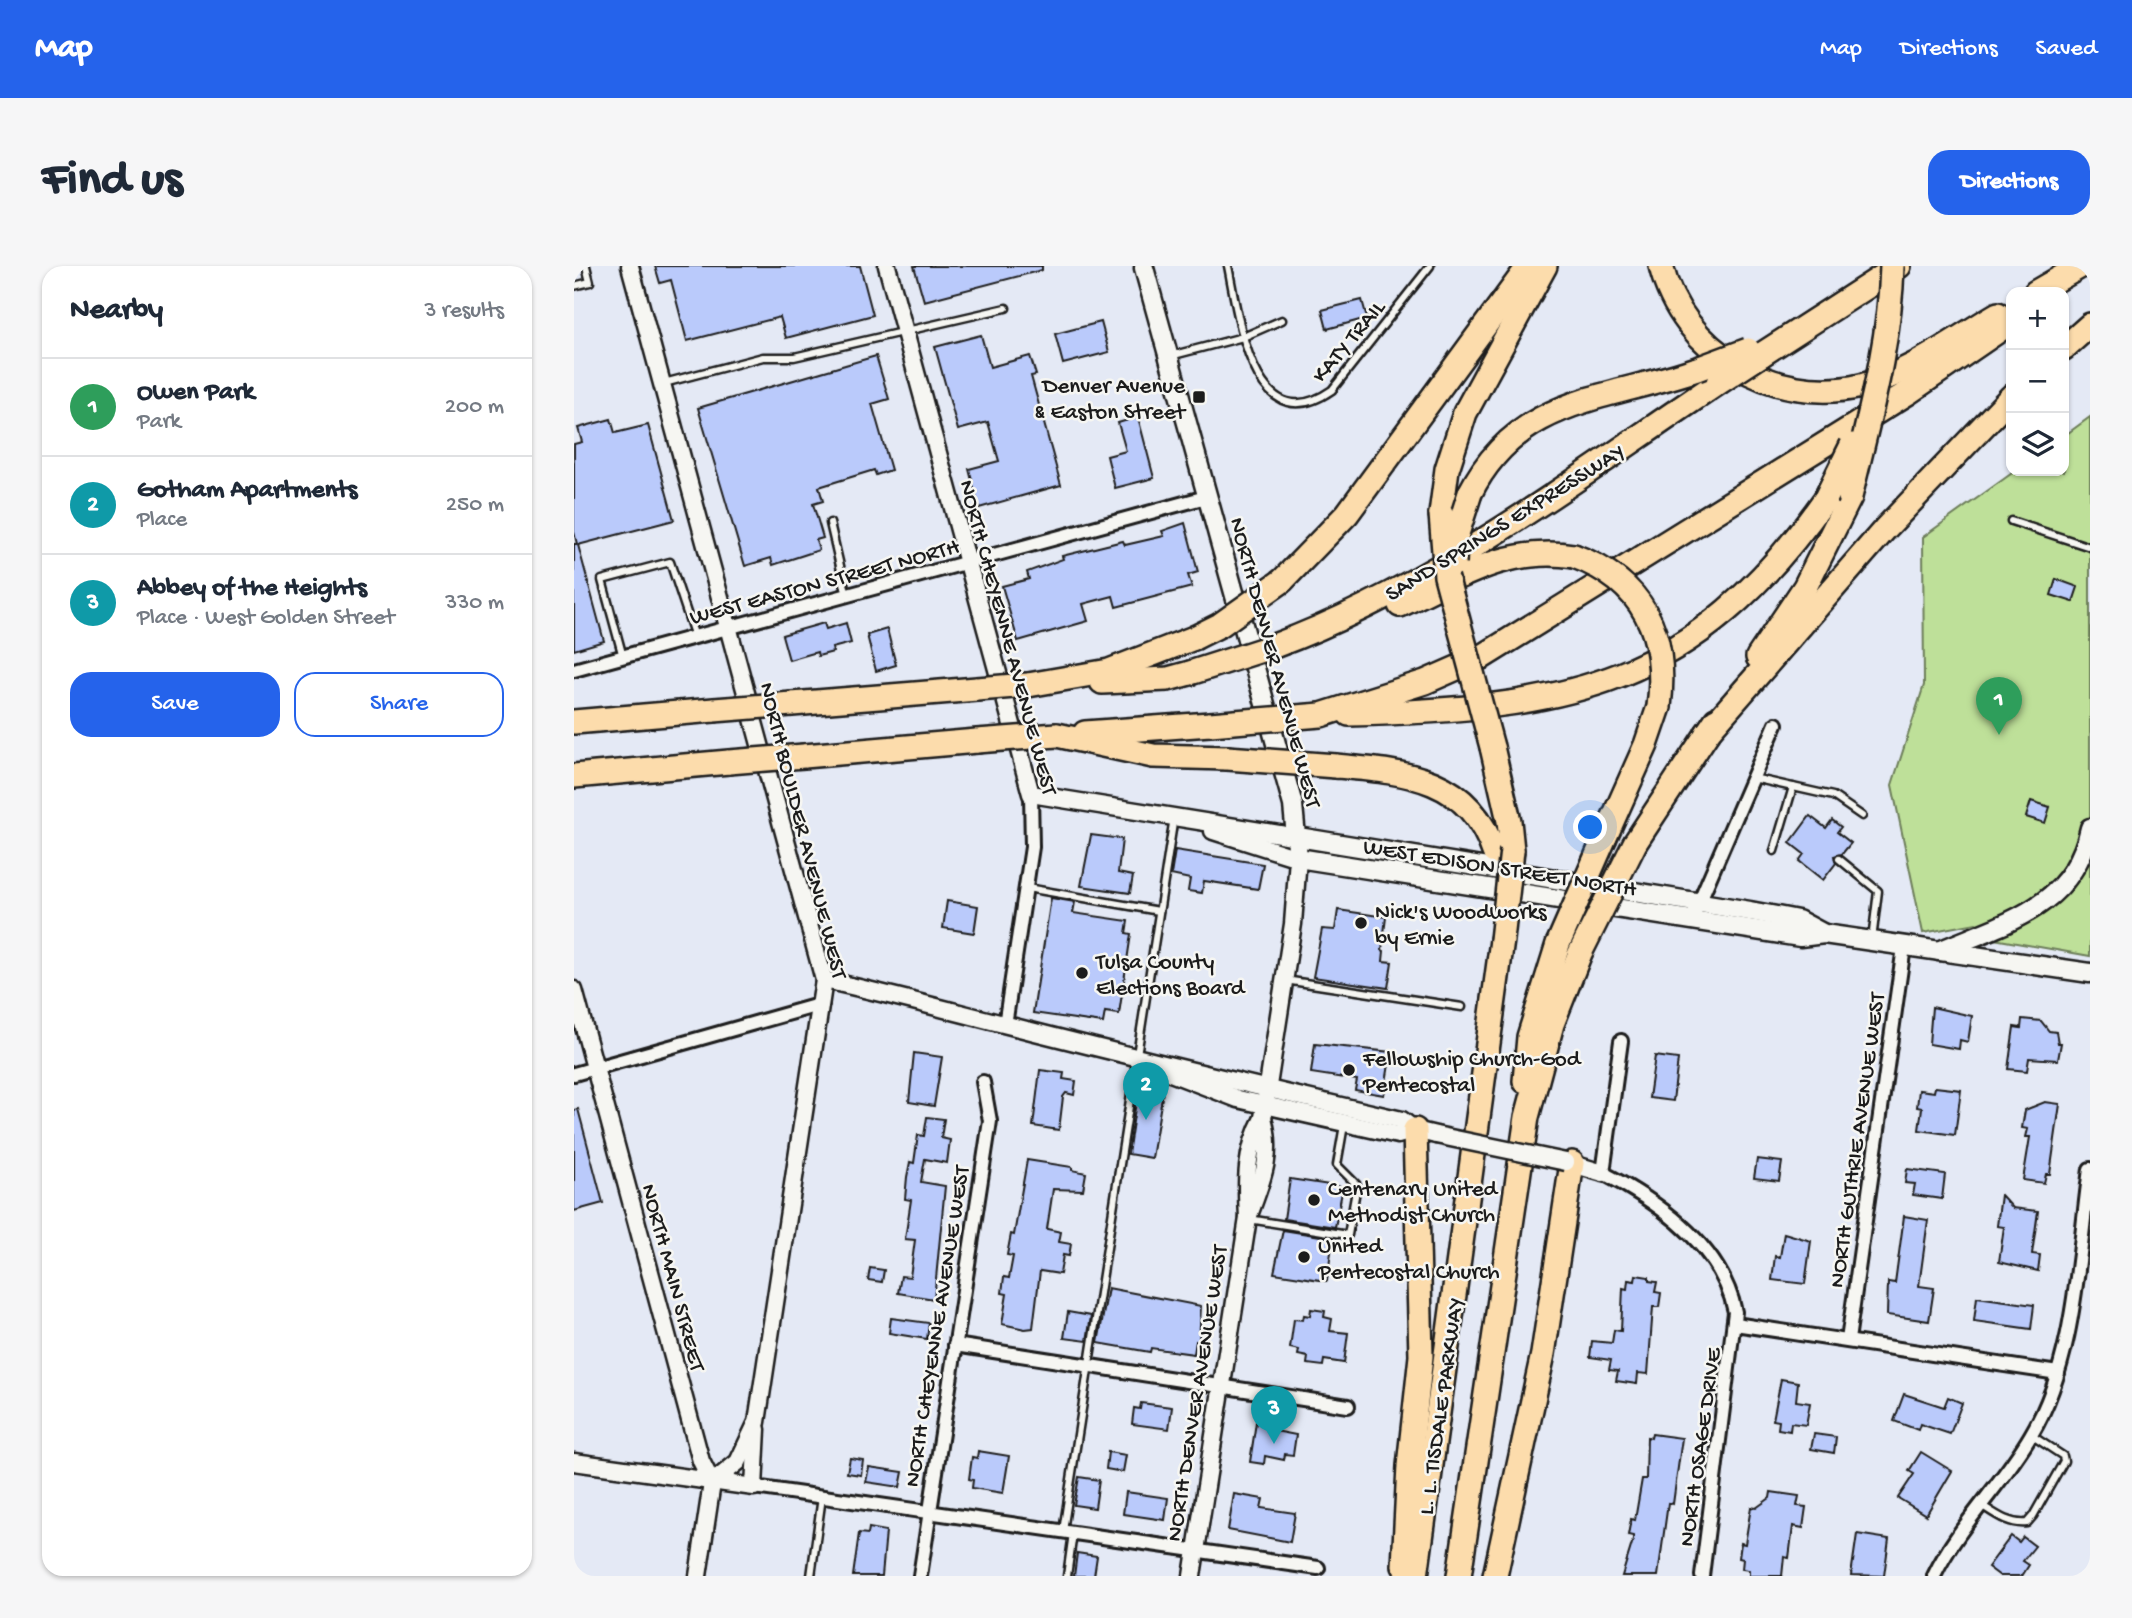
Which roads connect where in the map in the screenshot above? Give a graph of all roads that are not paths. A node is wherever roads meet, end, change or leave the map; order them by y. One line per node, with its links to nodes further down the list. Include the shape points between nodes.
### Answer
1 (586, 266): 14 (lane, via 590,282)
2 (630, 266): 28 (street, NORTH BOULDER AVENUE WEST)
3 (887, 266): 22 (street, NORTH CHEYENNE AVENUE WEST)
4 (1228, 266): 23 (lane)
5 (1430, 266): 23 (lane, KATY TRAIL, via 1332,390 1315,402 1297,405 1265,388)
6 (1529, 266): 42 (highway, bridge, via 1347,514 1282,581 1194,638 1109,671)
7 (1545, 266): 36 (highway, bridge, via 1465,413 1447,469 1441,514 1446,576)
8 (1661, 266): 18 (highway, via 1683,316 1718,354 1767,380 1816,390 1863,385 1899,372)
9 (1892, 266): 25 (highway, bridge)
10 (1899, 266): 26 (highway, SAND SPRINGS EXPRESSWAY)
11 (2081, 266): 15 (highway)
12 (1144, 268): 27 (main road, NORTH DENVER AVENUE WEST)
13 (2090, 268): 16 (highway)
14 (574, 286)
15 (2045, 287)
16 (2062, 287)
17 (1006, 308): 22 (lane)
18 (2006, 309)
19 (1282, 320): 23 (lane)
20 (2006, 325): 43 (highway, via 1909,392 1482,657 1424,682)
21 (2090, 325): 24 (highway)
22 (905, 332): 28 (lane, via 794,357 762,357); 34 (street, NORTH CHEYENNE AVENUE WEST)
23 (1243, 337): 27 (lane)
24 (2069, 344)
25 (1885, 349): 43 (highway, bridge, via 1853,443 1826,498 1792,546 1731,608 1682,643 1627,673 1517,704 1438,712); 46 (highway, bridge, via 1850,497 1805,587)
26 (1755, 353): 36 (highway, bridge, via 1550,412 1500,447 1470,493 1455,540); 39 (highway, SAND SPRINGS EXPRESSWAY, bridge, via 1718,383 1434,570 1335,622)
27 (1168, 356): 30 (main road, NORTH DENVER AVENUE WEST)
28 (662, 384): 37 (street, NORTH BOULDER AVENUE WEST)
29 (2006, 402): 46 (highway, via 1885,529)
30 (1206, 497): 34 (street, WEST EASTON STREET NORTH); 55 (main road, NORTH DENVER AVENUE WEST, via 1293,805)
31 (2011, 521): 33 (lane)
32 (830, 523): 35 (lane)
33 (2090, 547)
34 (969, 562): 35 (street, WEST EASTON STREET NORTH); 51 (street, NORTH CHEYENNE AVENUE WEST)
35 (847, 596): 37 (street, WEST EASTON STREET NORTH)
36 (1458, 616): 64 (highway, L. L. TISDALE PARKWAY, bridge, via 1509,821 1512,850)
37 (729, 628): 38 (street, WEST EASTON STREET NORTH); 71 (street, NORTH BOULDER AVENUE WEST)
38 (695, 637): 40 (street, WEST EASTON STREET NORTH); 40 (lane, via 670,562 602,580)
39 (1274, 646): 42 (highway, SAND SPRINGS EXPRESSWAY, bridge, via 1168,678); 67 (highway, bridge, via 1350,627 1500,560 1536,553 1574,556 1619,581 1645,612 1660,647 1659,707 1605,837)
40 (623, 657): 41 (street, WEST EASTON STREET NORTH)
41 (574, 670)
42 (1028, 685): 44 (highway, bridge)
43 (1321, 715): 47 (highway, bridge)
44 (574, 722)
45 (1776, 724): 49 (street)
46 (1707, 733): 67 (highway, bridge)
47 (1057, 735): 48 (highway, bridge); 64 (highway, bridge, via 1153,756 1396,771 1429,780 1475,815 1490,840 1500,875)
48 (574, 776)
49 (1753, 778): 50 (lane); 60 (street)
50 (1793, 787): 52 (lane, via 1833,796); 56 (lane)
51 (1031, 794): 53 (street, WEST EDISON STREET NORTH); 59 (street, NORTH CHEYENNE AVENUE WEST)
52 (1862, 816)
53 (1174, 817): 55 (street, WEST EDISON STREET NORTH); 57 (street, WEST EDISON STREET NORTH); 61 (lane)
54 (2090, 828): 68 (main road, via 2086,848 2074,868 2046,901 2017,920)
55 (1298, 837): 57 (main road, NORTH DENVER AVENUE WEST); 60 (main road, WEST EDISON STREET NORTH)
56 (1774, 851)
57 (1298, 858): 62 (main road, WEST EDISON STREET NORTH); 70 (street, NORTH DENVER AVENUE WEST)
58 (1839, 859): 65 (lane, via 1878,891)
59 (1026, 888): 61 (lane); 75 (street, NORTH CHEYENNE AVENUE WEST)
60 (1697, 902): 62 (street); 63 (main road, WEST EDISON STREET NORTH, via 1798,920)
61 (1159, 911): 77 (lane)
62 (1691, 921): 63 (main road, WEST EDISON STREET NORTH, via 1800,937)
63 (1824, 934): 65 (main road, WEST EDISON STREET NORTH)
64 (1503, 940): 112 (highway, L. L. TISDALE PARKWAY)
65 (1872, 942): 66 (main road, WEST EDISON STREET NORTH)
66 (1904, 947): 68 (main road, WEST EDISON STREET NORTH); 89 (street, NORTH GUTHRIE AVENUE WEST)
67 (1569, 948): 113 (highway, L. L. TISDALE PARKWAY, via 1529,1037 1516,1174)
68 (1938, 952): 69 (main road, WEST EDISON STREET NORTH)
69 (2090, 973)
70 (1285, 979): 74 (lane); 81 (street, NORTH DENVER AVENUE WEST)
71 (824, 980): 73 (street, NORTH BOULDER AVENUE WEST); 75 (street)
72 (574, 990): 78 (street, NORTH MAIN STREET)
73 (822, 1004): 78 (street); 95 (street, NORTH BOULDER AVENUE WEST)
74 (1462, 1007)
75 (1005, 1025): 77 (street)
76 (1621, 1041): 86 (street)
77 (1136, 1058): 81 (street); 91 (lane)
78 (596, 1069): 79 (street); 98 (street, NORTH MAIN STREET, via 701,1461)
79 (574, 1074)
80 (983, 1082): 90 (street, NORTH CHEYENNE AVENUE WEST, via 990,1121)
81 (1265, 1104): 82 (street); 83 (street, via 1402,1121); 87 (street, NORTH DENVER AVENUE WEST, via 1252,1138 1246,1173)
82 (1344, 1123): 83 (street, via 1398,1135); 87 (lane, via 1337,1165 1357,1185 1348,1235)
83 (1426, 1132): 84 (street, bridge); 111 (highway, via 1422,1356 1409,1466)
84 (1569, 1163): 86 (street); 114 (highway, via 1543,1354)
85 (2090, 1169): 92 (street)
86 (1603, 1173): 88 (street, NORTH OSAGE DRIVE, via 1635,1192 1705,1248 1732,1297)
87 (1248, 1218): 93 (street, NORTH DENVER AVENUE WEST)
88 (1735, 1324): 89 (street); 115 (street, NORTH OSAGE DRIVE)
89 (1848, 1340): 92 (street)
90 (955, 1345): 91 (street); 102 (street, NORTH CHEYENNE AVENUE WEST)
91 (1087, 1367): 93 (street); 103 (lane)
92 (2058, 1373): 96 (street)
93 (1221, 1386): 94 (street); 104 (street, NORTH DENVER AVENUE WEST)
94 (1348, 1406)
95 (757, 1422): 98 (street, NORTH BOULDER AVENUE WEST, via 738,1462); 99 (street)
96 (2031, 1435): 101 (street); 101 (lane, via 2064,1461 2033,1516 2020,1524)
97 (574, 1462): 98 (street)
98 (712, 1483): 99 (street); 106 (street)
99 (754, 1487): 100 (street)
100 (822, 1497): 102 (street); 107 (lane)
101 (1980, 1504): 116 (street)
102 (929, 1512): 103 (street); 108 (street, NORTH CHEYENNE AVENUE WEST)
103 (1068, 1532): 104 (street); 109 (lane)
104 (1196, 1550): 105 (street); 110 (street, NORTH DENVER AVENUE WEST)
105 (1318, 1572)
106 (698, 1576)
107 (811, 1576)
108 (920, 1576)
109 (1067, 1576)
110 (1192, 1576)
111 (1404, 1576)
112 (1416, 1576)
113 (1460, 1576)
114 (1495, 1576)
115 (1702, 1576)
116 (1934, 1576)

